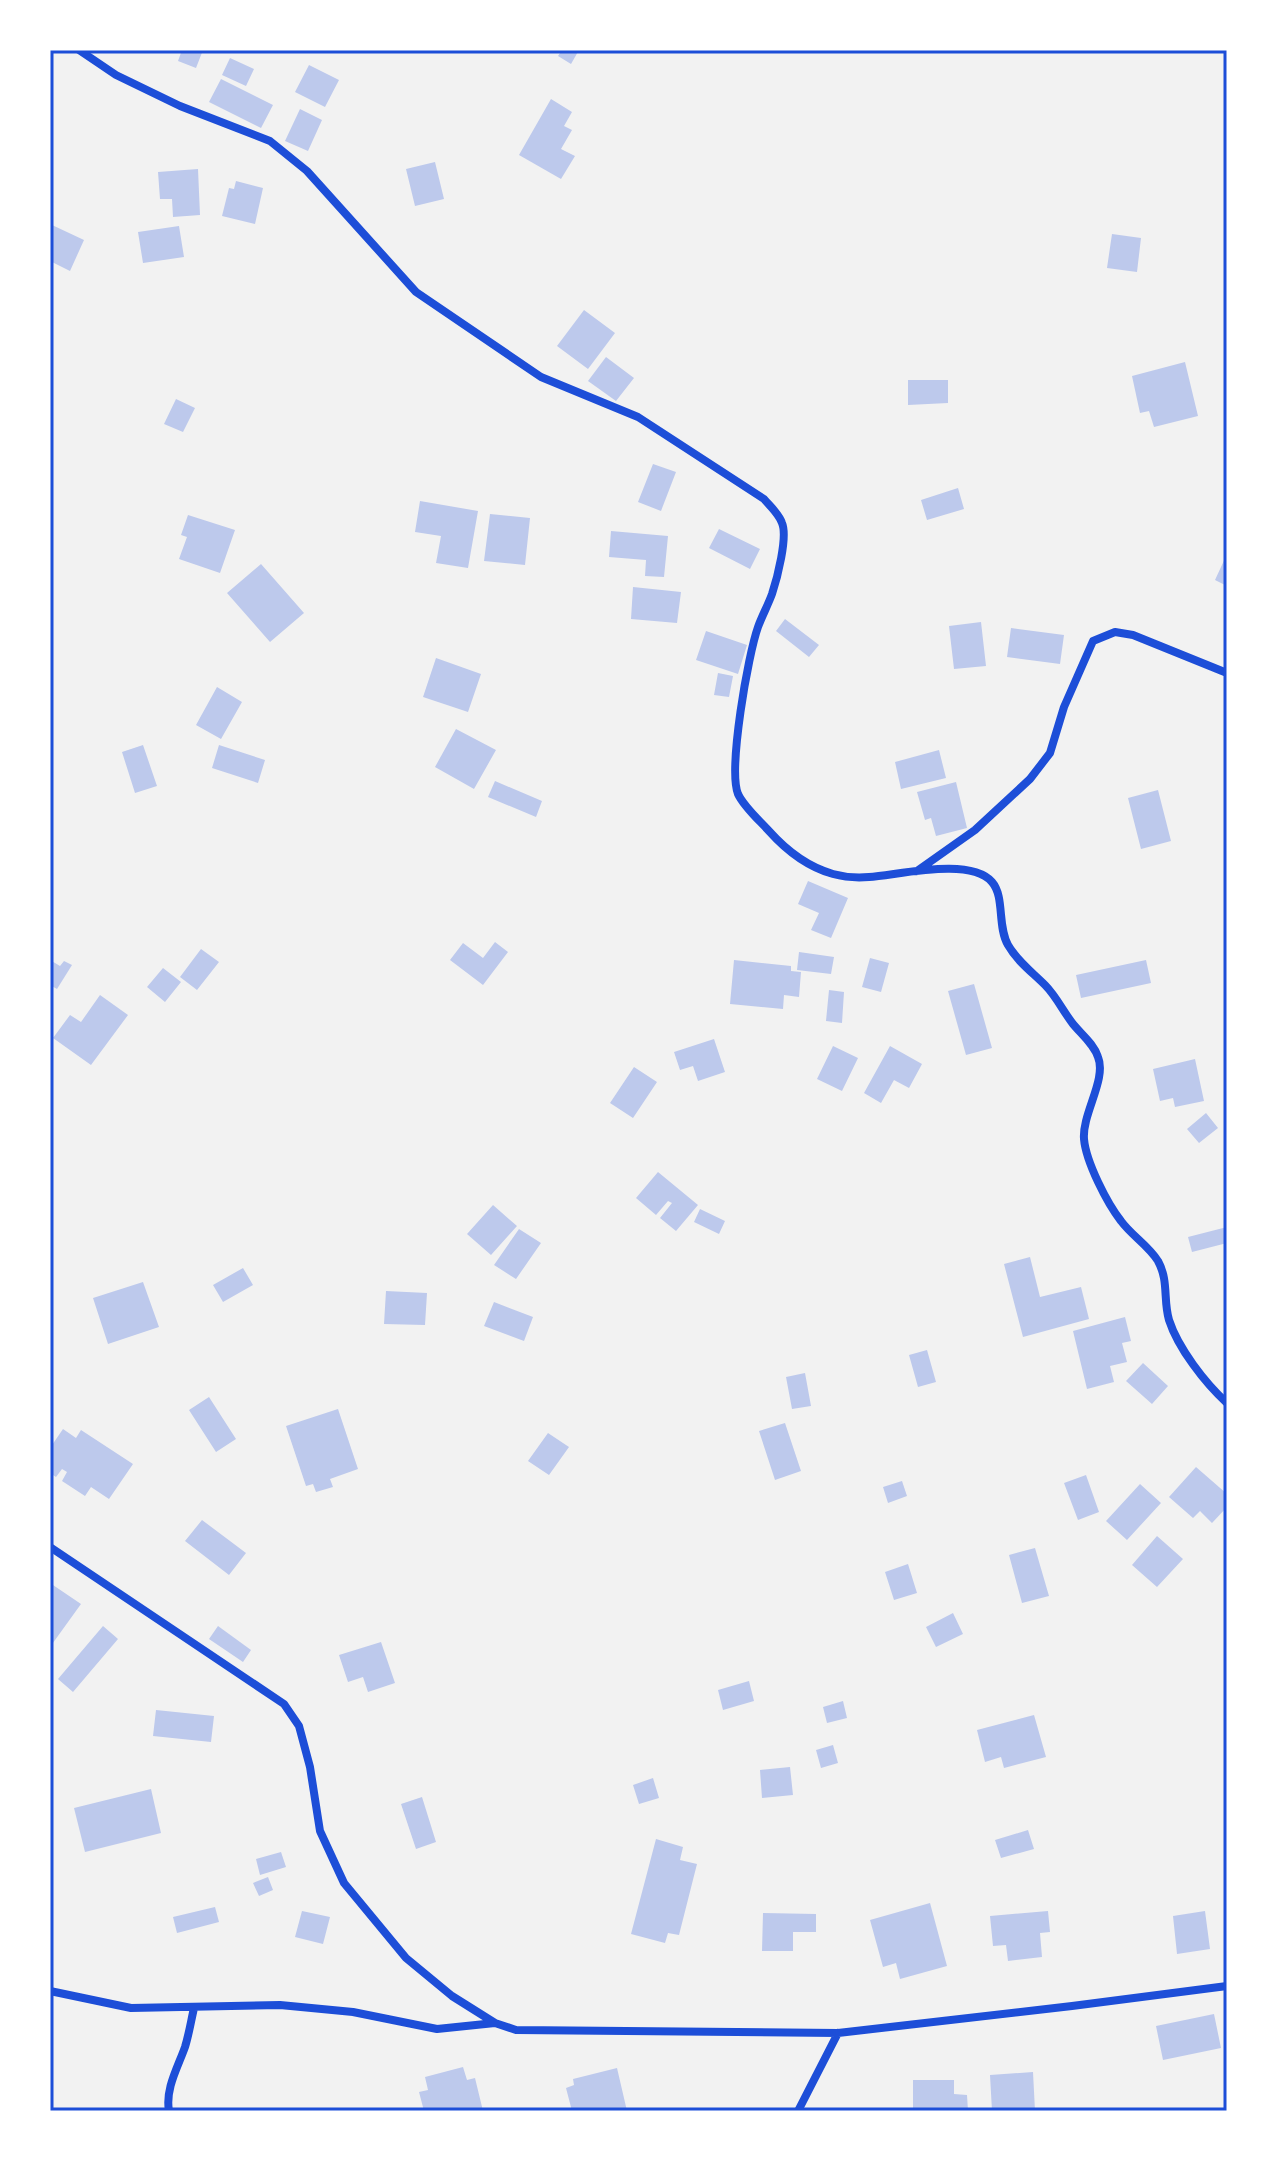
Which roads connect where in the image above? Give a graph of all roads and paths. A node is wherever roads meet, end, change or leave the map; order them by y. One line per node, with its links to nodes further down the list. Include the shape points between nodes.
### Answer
1 (79, 50): 3 (street, via 180,106 270,141 307,171 416,292 541,377 638,417 764,499 782,523 784,535 742,699 735,761 738,794 777,840 810,866 866,878)
2 (1227, 673): 3 (street, via 1133,635 1115,632 1093,641 1050,753 975,830)
3 (916, 872): 4 (street, via 975,871 991,880 1009,946 1095,1049 1099,1076 1084,1139 1093,1170 1121,1222 1159,1263 1168,1318 1181,1345)
4 (1227, 1403)
5 (50, 1547): 9 (street, via 284,1704 299,1726 320,1831 344,1883 406,1958)
6 (1227, 1986): 10 (street)
7 (50, 1991): 8 (street, via 131,2008)
8 (194, 2008): 9 (street, via 280,2005 353,2012 437,2029); 11 (street, via 172,2081)
9 (495, 2023): 10 (street, via 516,2030)
10 (838, 2033): 12 (street)
11 (169, 2111)
12 (798, 2111)

